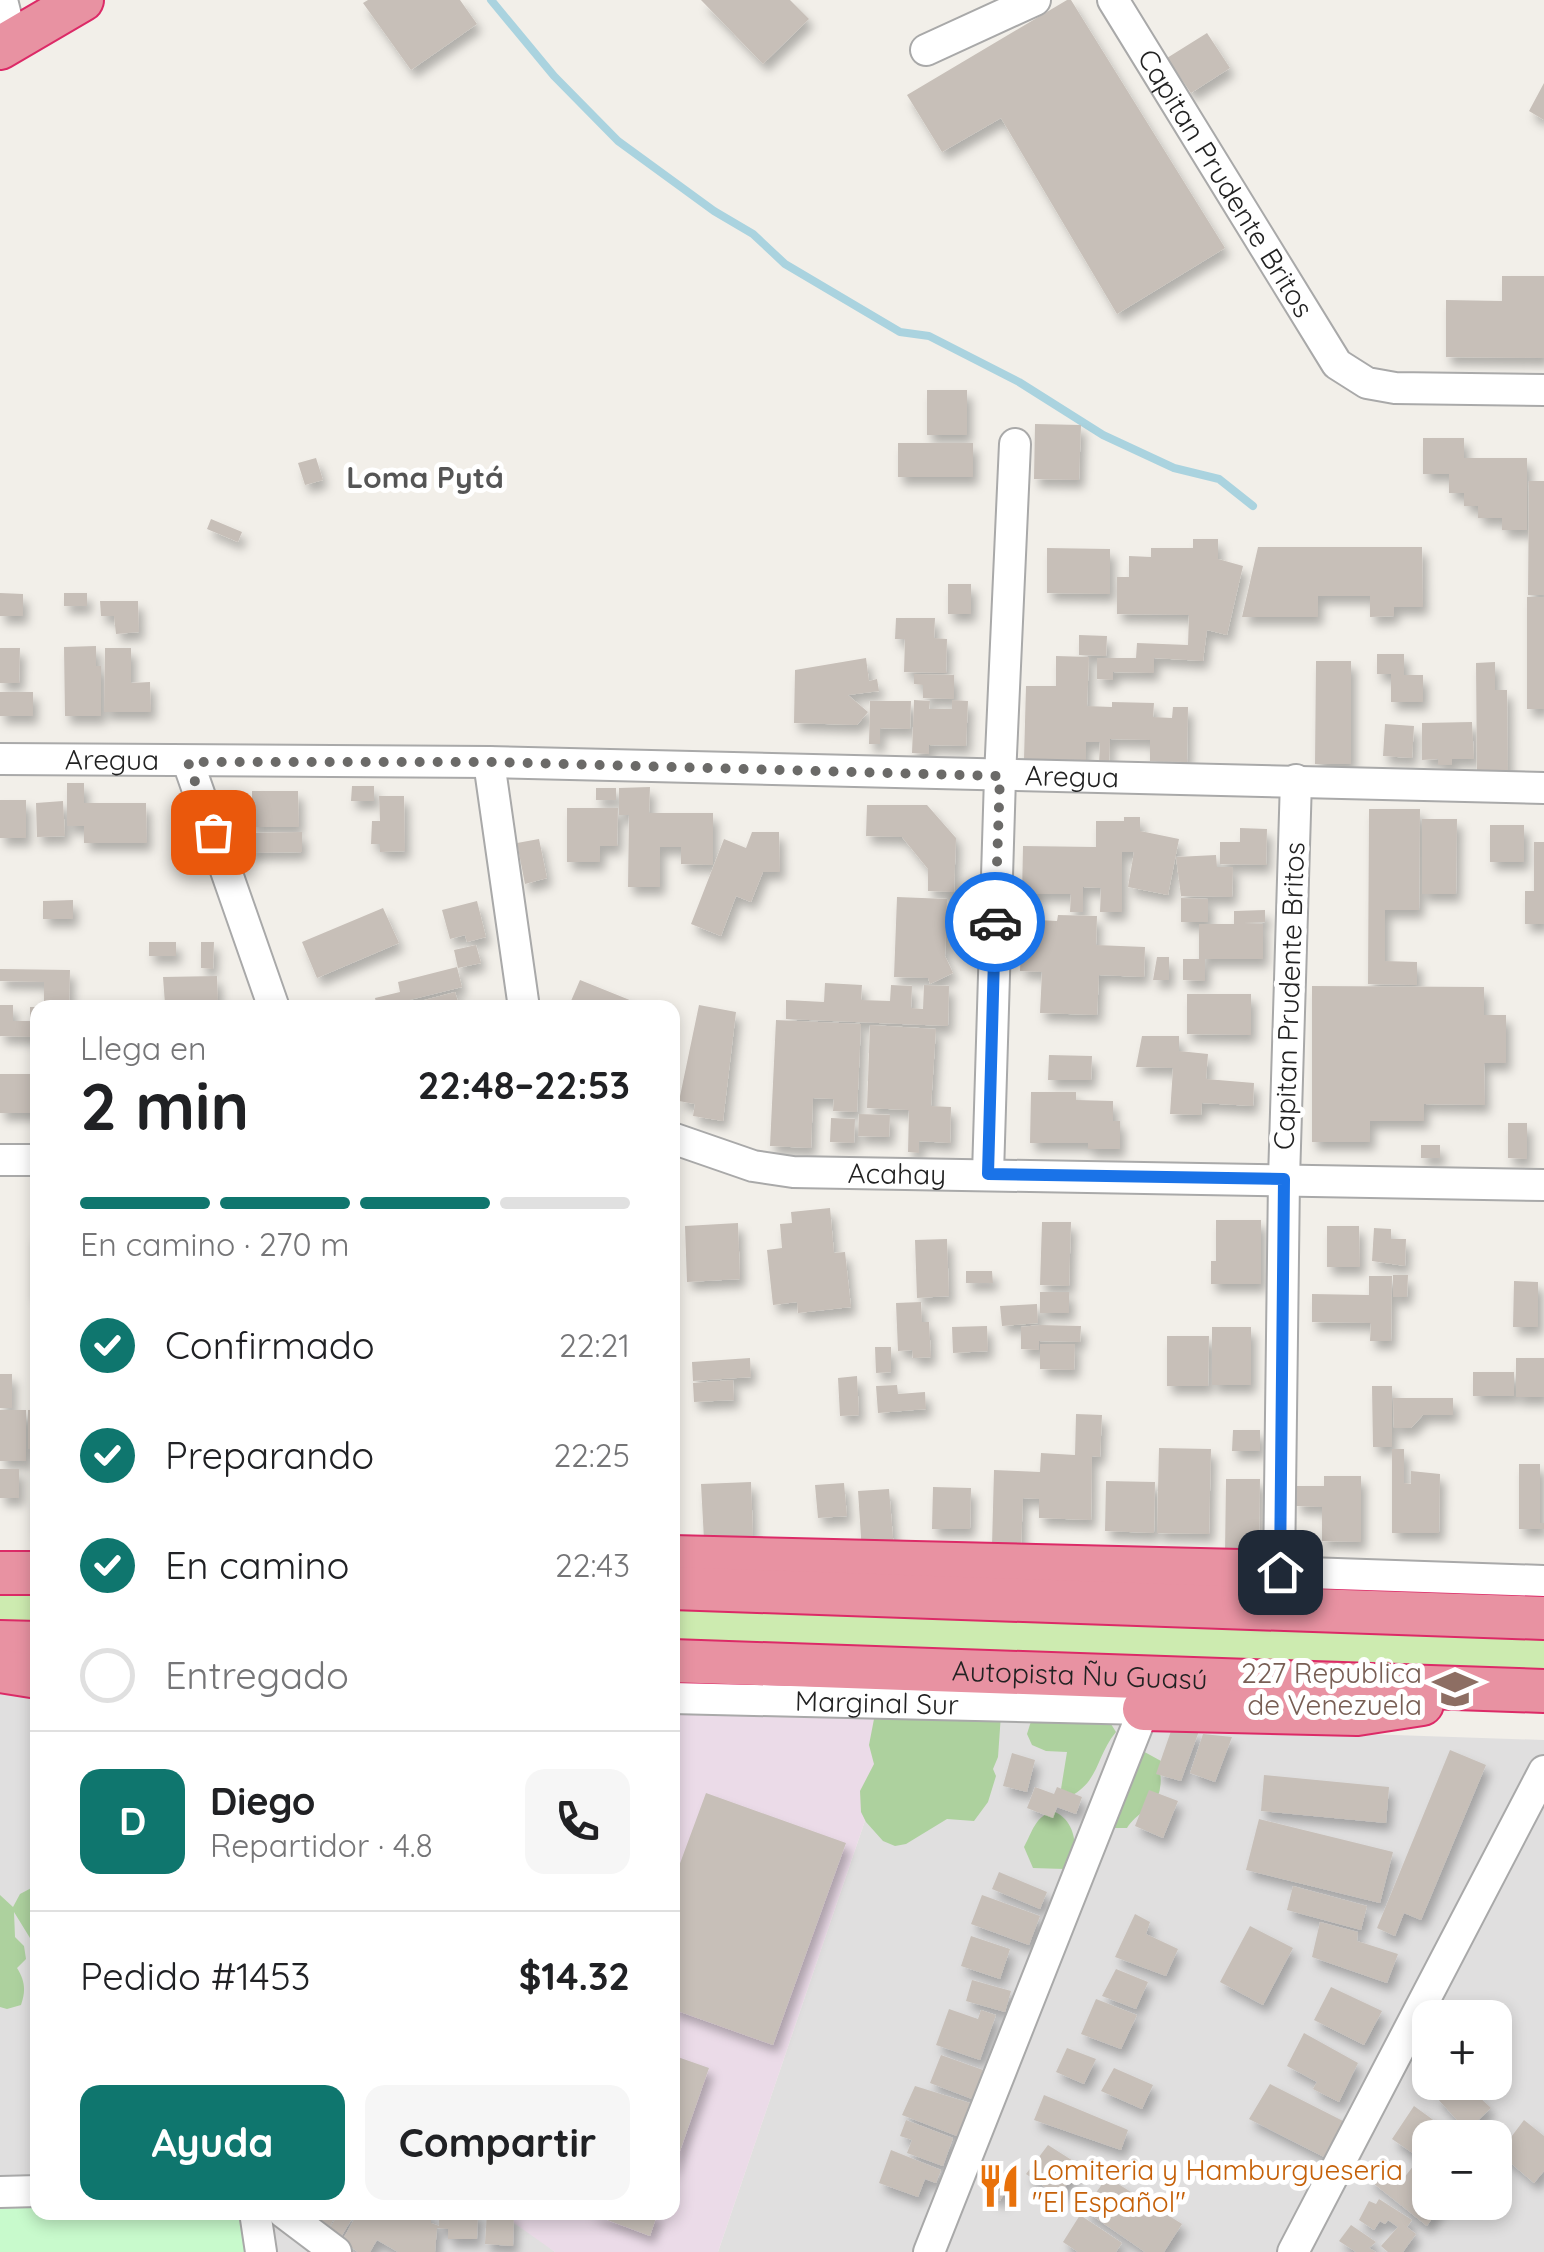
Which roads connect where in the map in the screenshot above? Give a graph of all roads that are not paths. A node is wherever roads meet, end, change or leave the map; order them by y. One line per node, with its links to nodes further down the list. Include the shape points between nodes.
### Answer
1 (82, 0): 4 (highway)
2 (1034, 0): 5 (street)
3 (1113, 0): 6 (street, Capitan Prudente Britos, via 1338,364 1367,383 1396,388)
4 (8, 17)
5 (926, 50)
6 (1544, 390)
7 (1014, 444): 11 (street)
8 (0, 759): 9 (street, Aregua)
9 (188, 762): 10 (street, Aregua); 14 (street)
10 (489, 762): 11 (street, Aregua); 15 (street)
11 (1000, 776): 12 (street, Aregua); 19 (street)
12 (1296, 780): 13 (street, Aregua); 20 (street, Capitan Prudente Britos)
13 (1544, 788)
14 (271, 1000)
15 (523, 1000)
16 (680, 1141): 19 (street, Acahay, via 753,1166 794,1172)
17 (0, 1160): 18 (street)
18 (30, 1160)
19 (988, 1174): 20 (street, Acahay)
20 (1284, 1179): 21 (street, Acahay); 24 (street, Capitan Prudente Britos)
21 (1544, 1185)
22 (680, 1557): 24 (highway)
23 (0, 1572): 25 (highway)
24 (1280, 1572): 26 (street)
25 (30, 1573)
26 (1544, 1581)
27 (680, 1588): 28 (highway)
28 (1544, 1614)
29 (0, 1642): 30 (highway)
30 (30, 1643)
31 (680, 1660): 34 (highway, Autopista Ñu Guasú)
32 (0, 1671): 33 (highway)
33 (30, 1677)
34 (1526, 1690): 36 (highway, via 1357,1714)
35 (680, 1698): 36 (street, Marginal Sur)
36 (1144, 1709): 44 (street)
37 (1544, 1771): 45 (street)
38 (0, 2192): 39 (street)
39 (30, 2192)
40 (256, 2220): 42 (street)
41 (293, 2220): 43 (street)
42 (261, 2252)
43 (336, 2252)
44 (930, 2252)
45 (1293, 2252)

